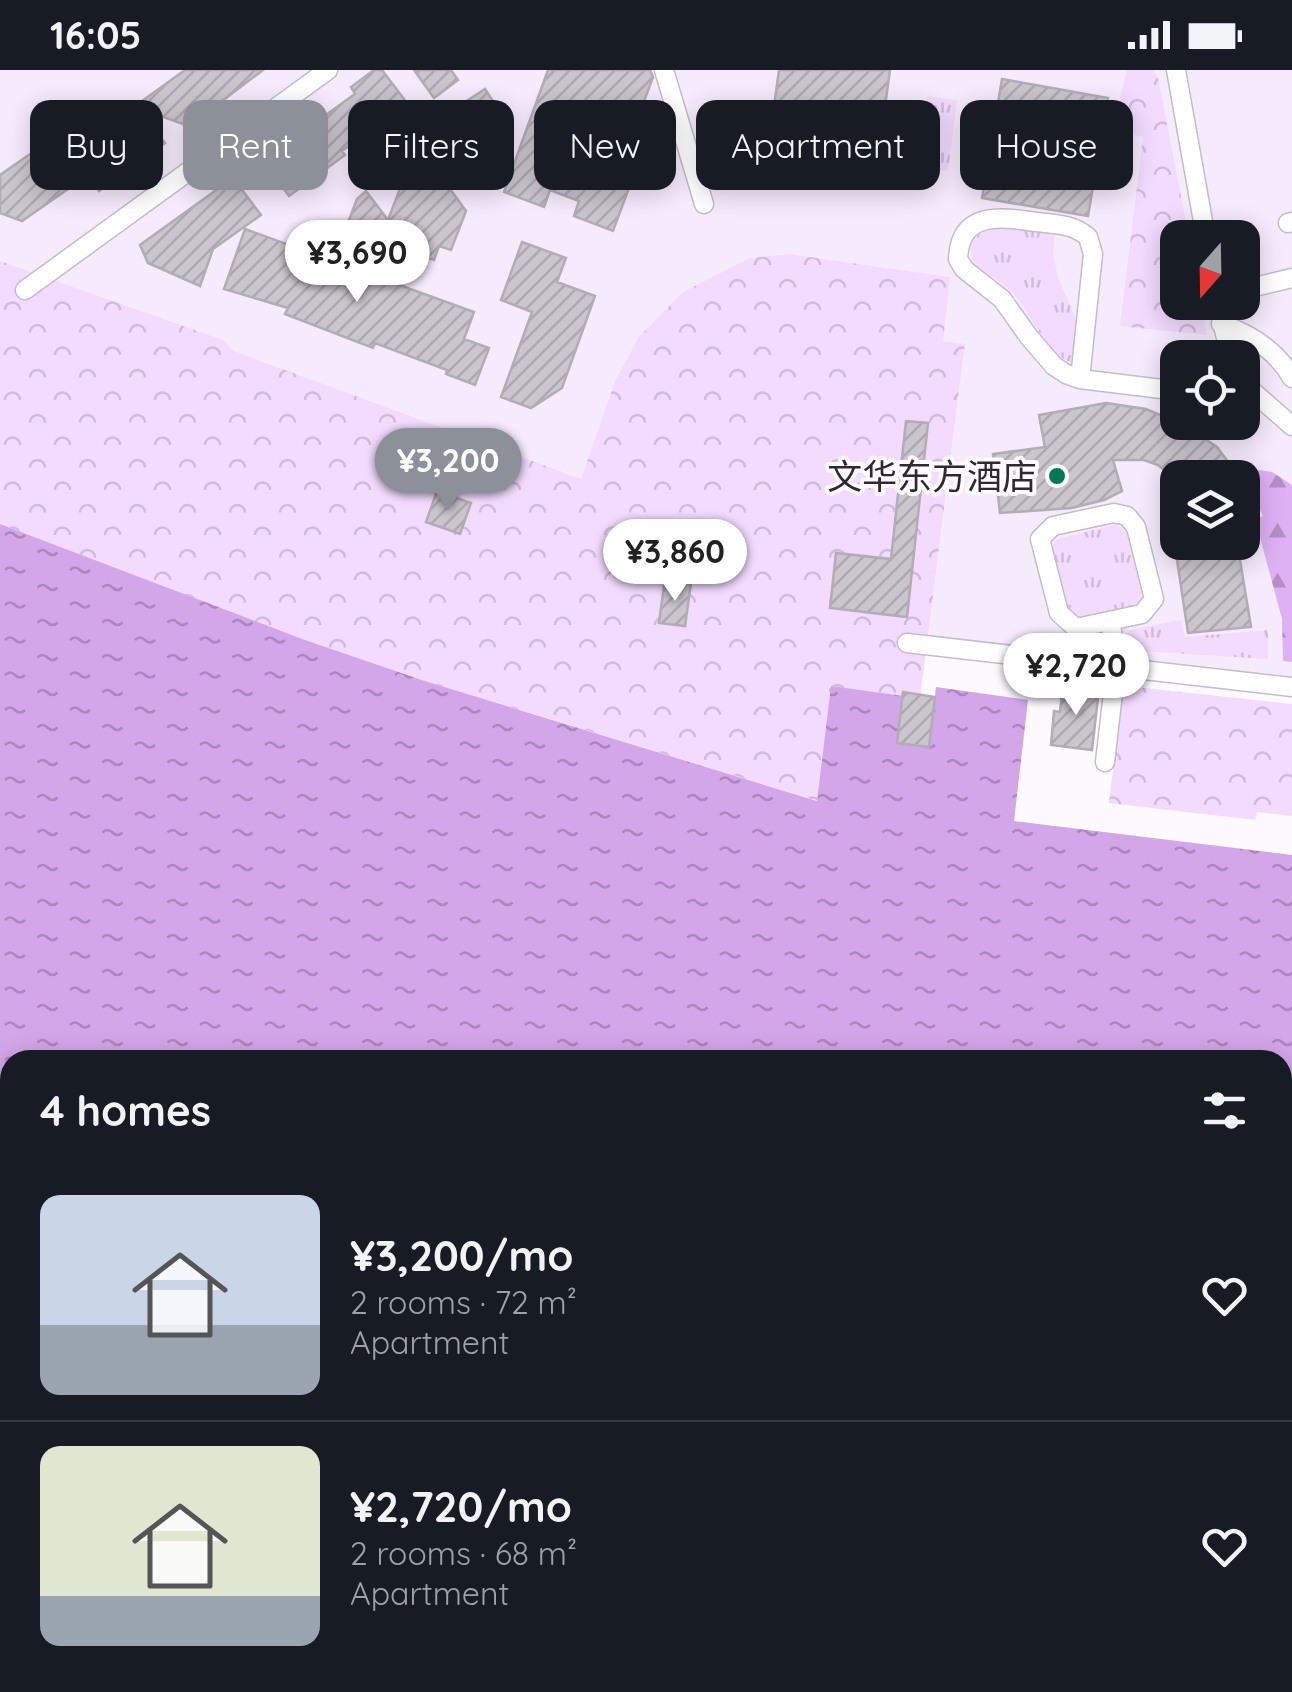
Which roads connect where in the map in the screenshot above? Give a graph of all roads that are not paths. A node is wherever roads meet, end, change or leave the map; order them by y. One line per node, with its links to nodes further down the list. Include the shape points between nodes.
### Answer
1 (328, 70): 8 (street)
2 (664, 70): 4 (street)
3 (1176, 70): 5 (street)
4 (704, 204)
5 (1203, 220)
6 (1292, 278): 7 (street)
7 (1260, 286)
8 (25, 290)
9 (1220, 320): 10 (street)
10 (1221, 324): 11 (street); 12 (street, via 1272,352)
11 (1226, 340)
12 (1292, 378)
13 (1080, 379): 13 (street, via 1054,366 1002,299 964,269 958,252 975,224 998,216 1070,226 1088,237 1093,254); 14 (street)
14 (1160, 389)
15 (1260, 399): 16 (street)
16 (1292, 426)
17 (1111, 623): 17 (street, via 1142,614 1154,599 1132,521 1114,513 1046,529 1040,546 1063,620 1082,629); 19 (street)
18 (907, 643): 19 (street)
19 (1116, 667): 20 (street); 21 (street)
20 (1292, 687)
21 (1105, 762)

